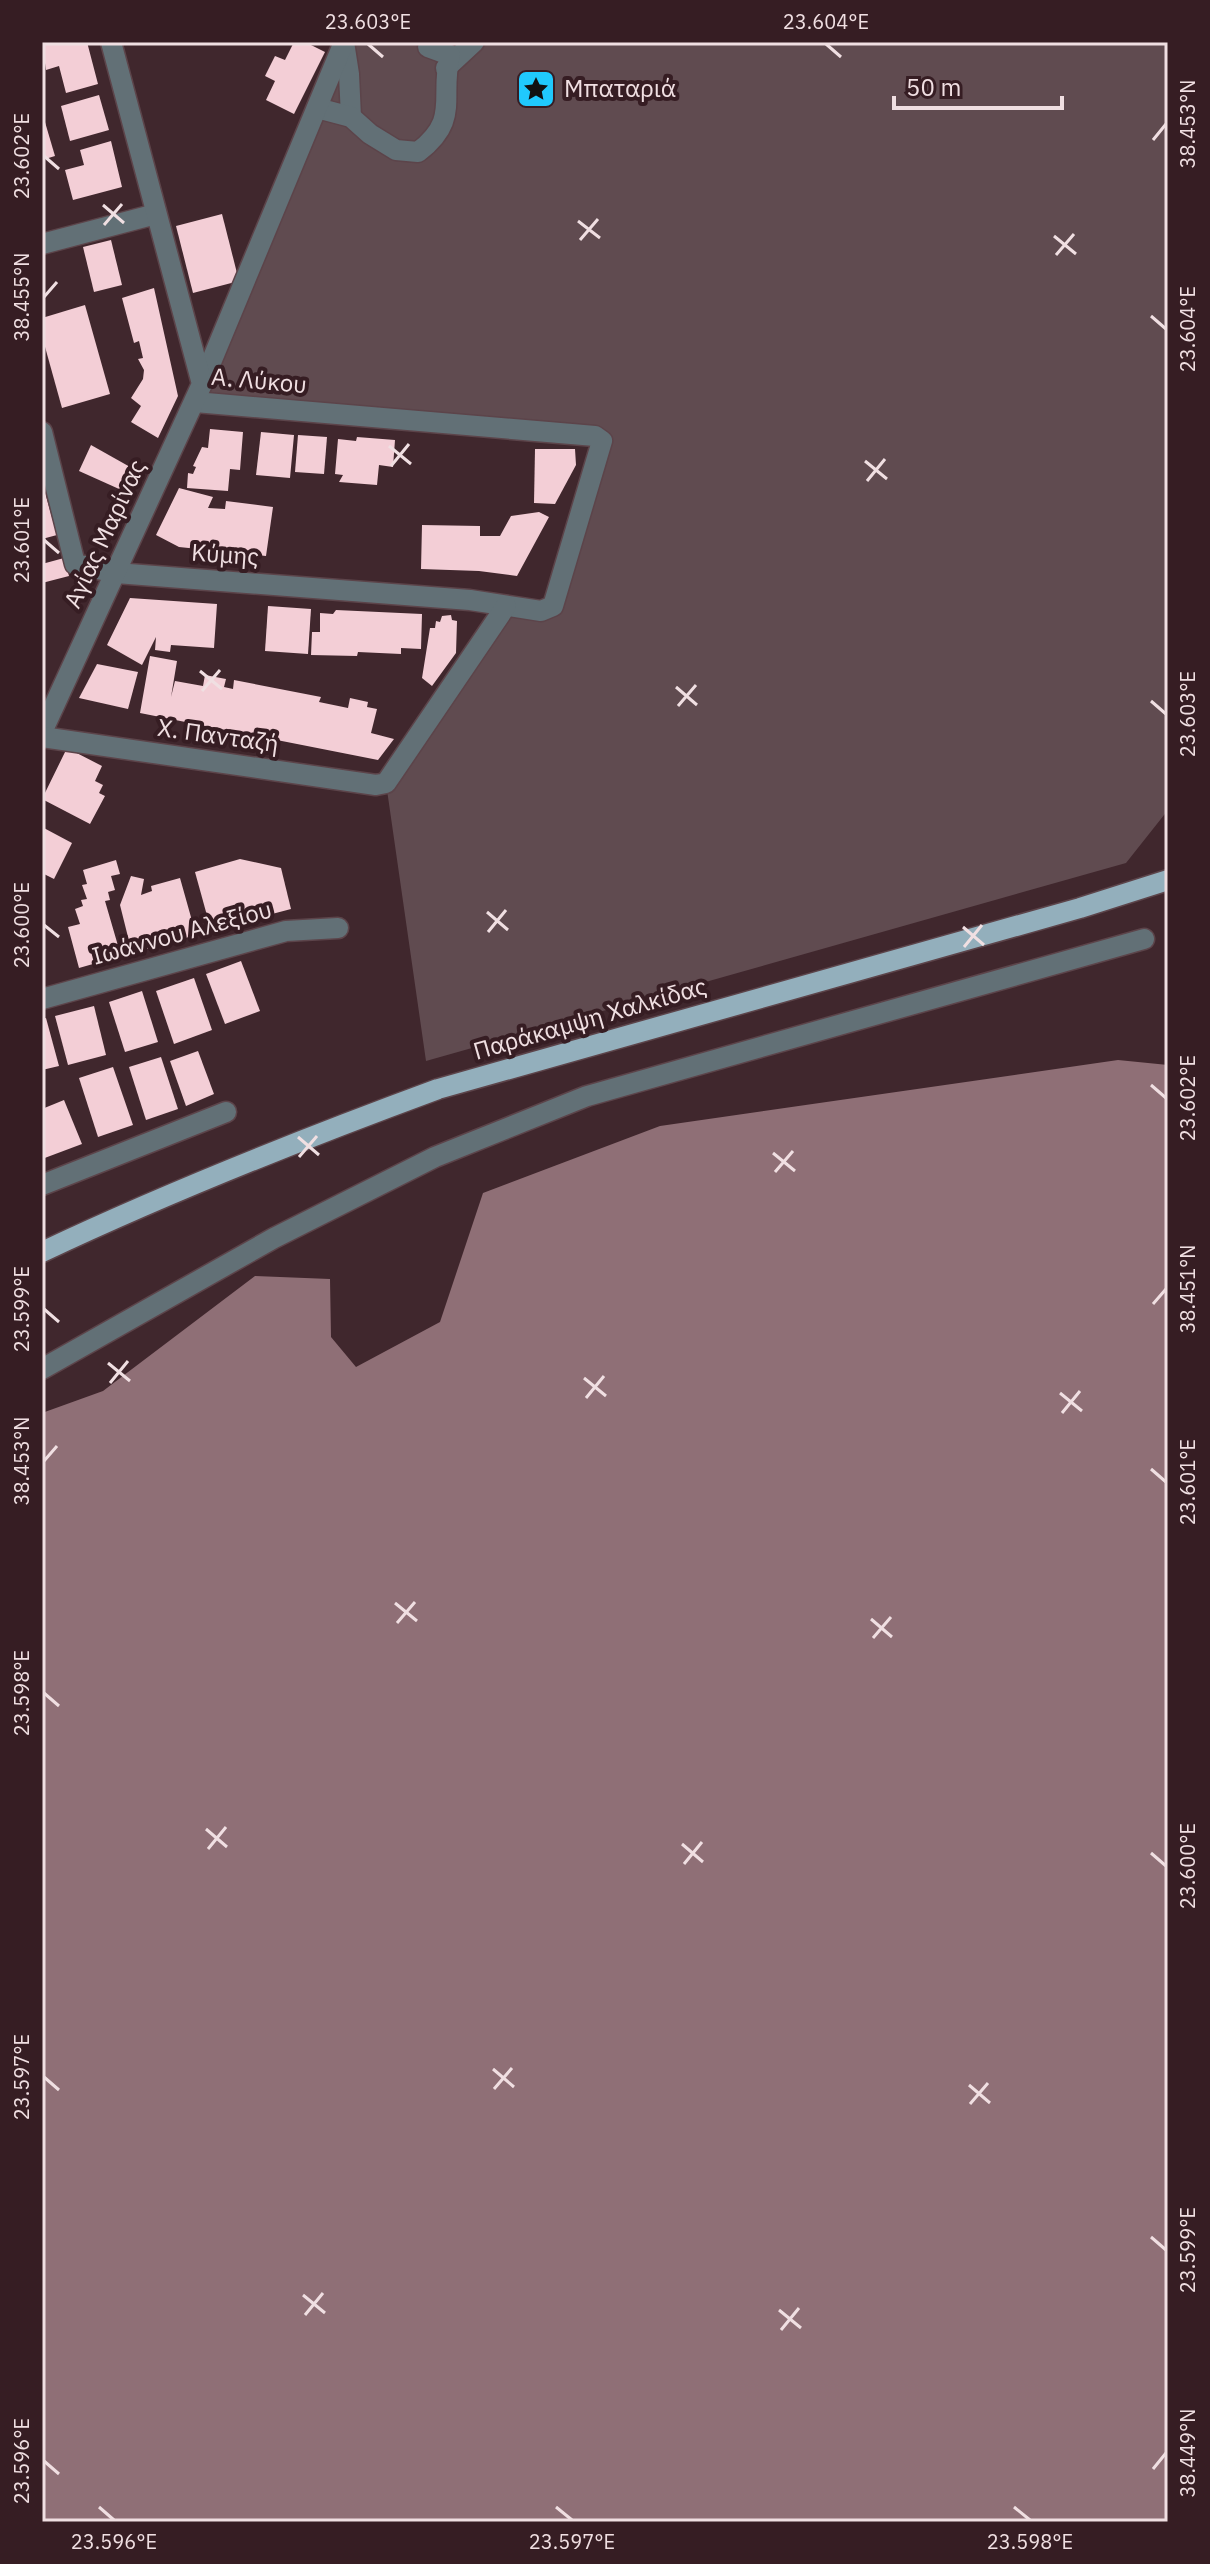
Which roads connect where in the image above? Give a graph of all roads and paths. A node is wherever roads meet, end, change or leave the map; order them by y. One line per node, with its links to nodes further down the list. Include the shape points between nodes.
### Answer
1 (111, 42): 8 (street, Α. Λύκου)
2 (344, 42): 6 (street, Αγίας Μαρίνας); 7 (street)
3 (474, 42): 5 (street)
4 (428, 47): 5 (street, via 450,55)
5 (446, 68): 7 (street, via 443,123 435,139 418,152 396,150)
6 (317, 108): 7 (street); 10 (street, Αγίας Μαρίνας)
7 (351, 117)
8 (156, 214): 9 (street); 10 (street, Α. Λύκου)
9 (42, 244)
10 (199, 393): 12 (street, Α. Λύκου); 13 (street, Αγίας Μαρίνας)
11 (42, 432): 13 (street, Κύμης, via 75,564)
12 (595, 436): 14 (street, Κύμης, via 602,441 553,606 541,611)
13 (116, 573): 14 (street, Κύμης); 15 (street, Αγίας Μαρίνας)
14 (506, 606): 15 (street, Χ. Πανταζή, via 386,783 364,784)
15 (42, 735)
16 (1168, 880): 22 (main road, Παράκαμψη Χαλκίδας, via 438,1089 126,1213)
17 (338, 928): 19 (street, Ιωάννου Αλεξίου, via 286,931)
18 (1144, 939): 23 (street, via 587,1096 395,1177 274,1238)
19 (42, 999)
20 (226, 1112): 21 (street)
21 (42, 1185)
22 (42, 1252)
23 (42, 1369)

